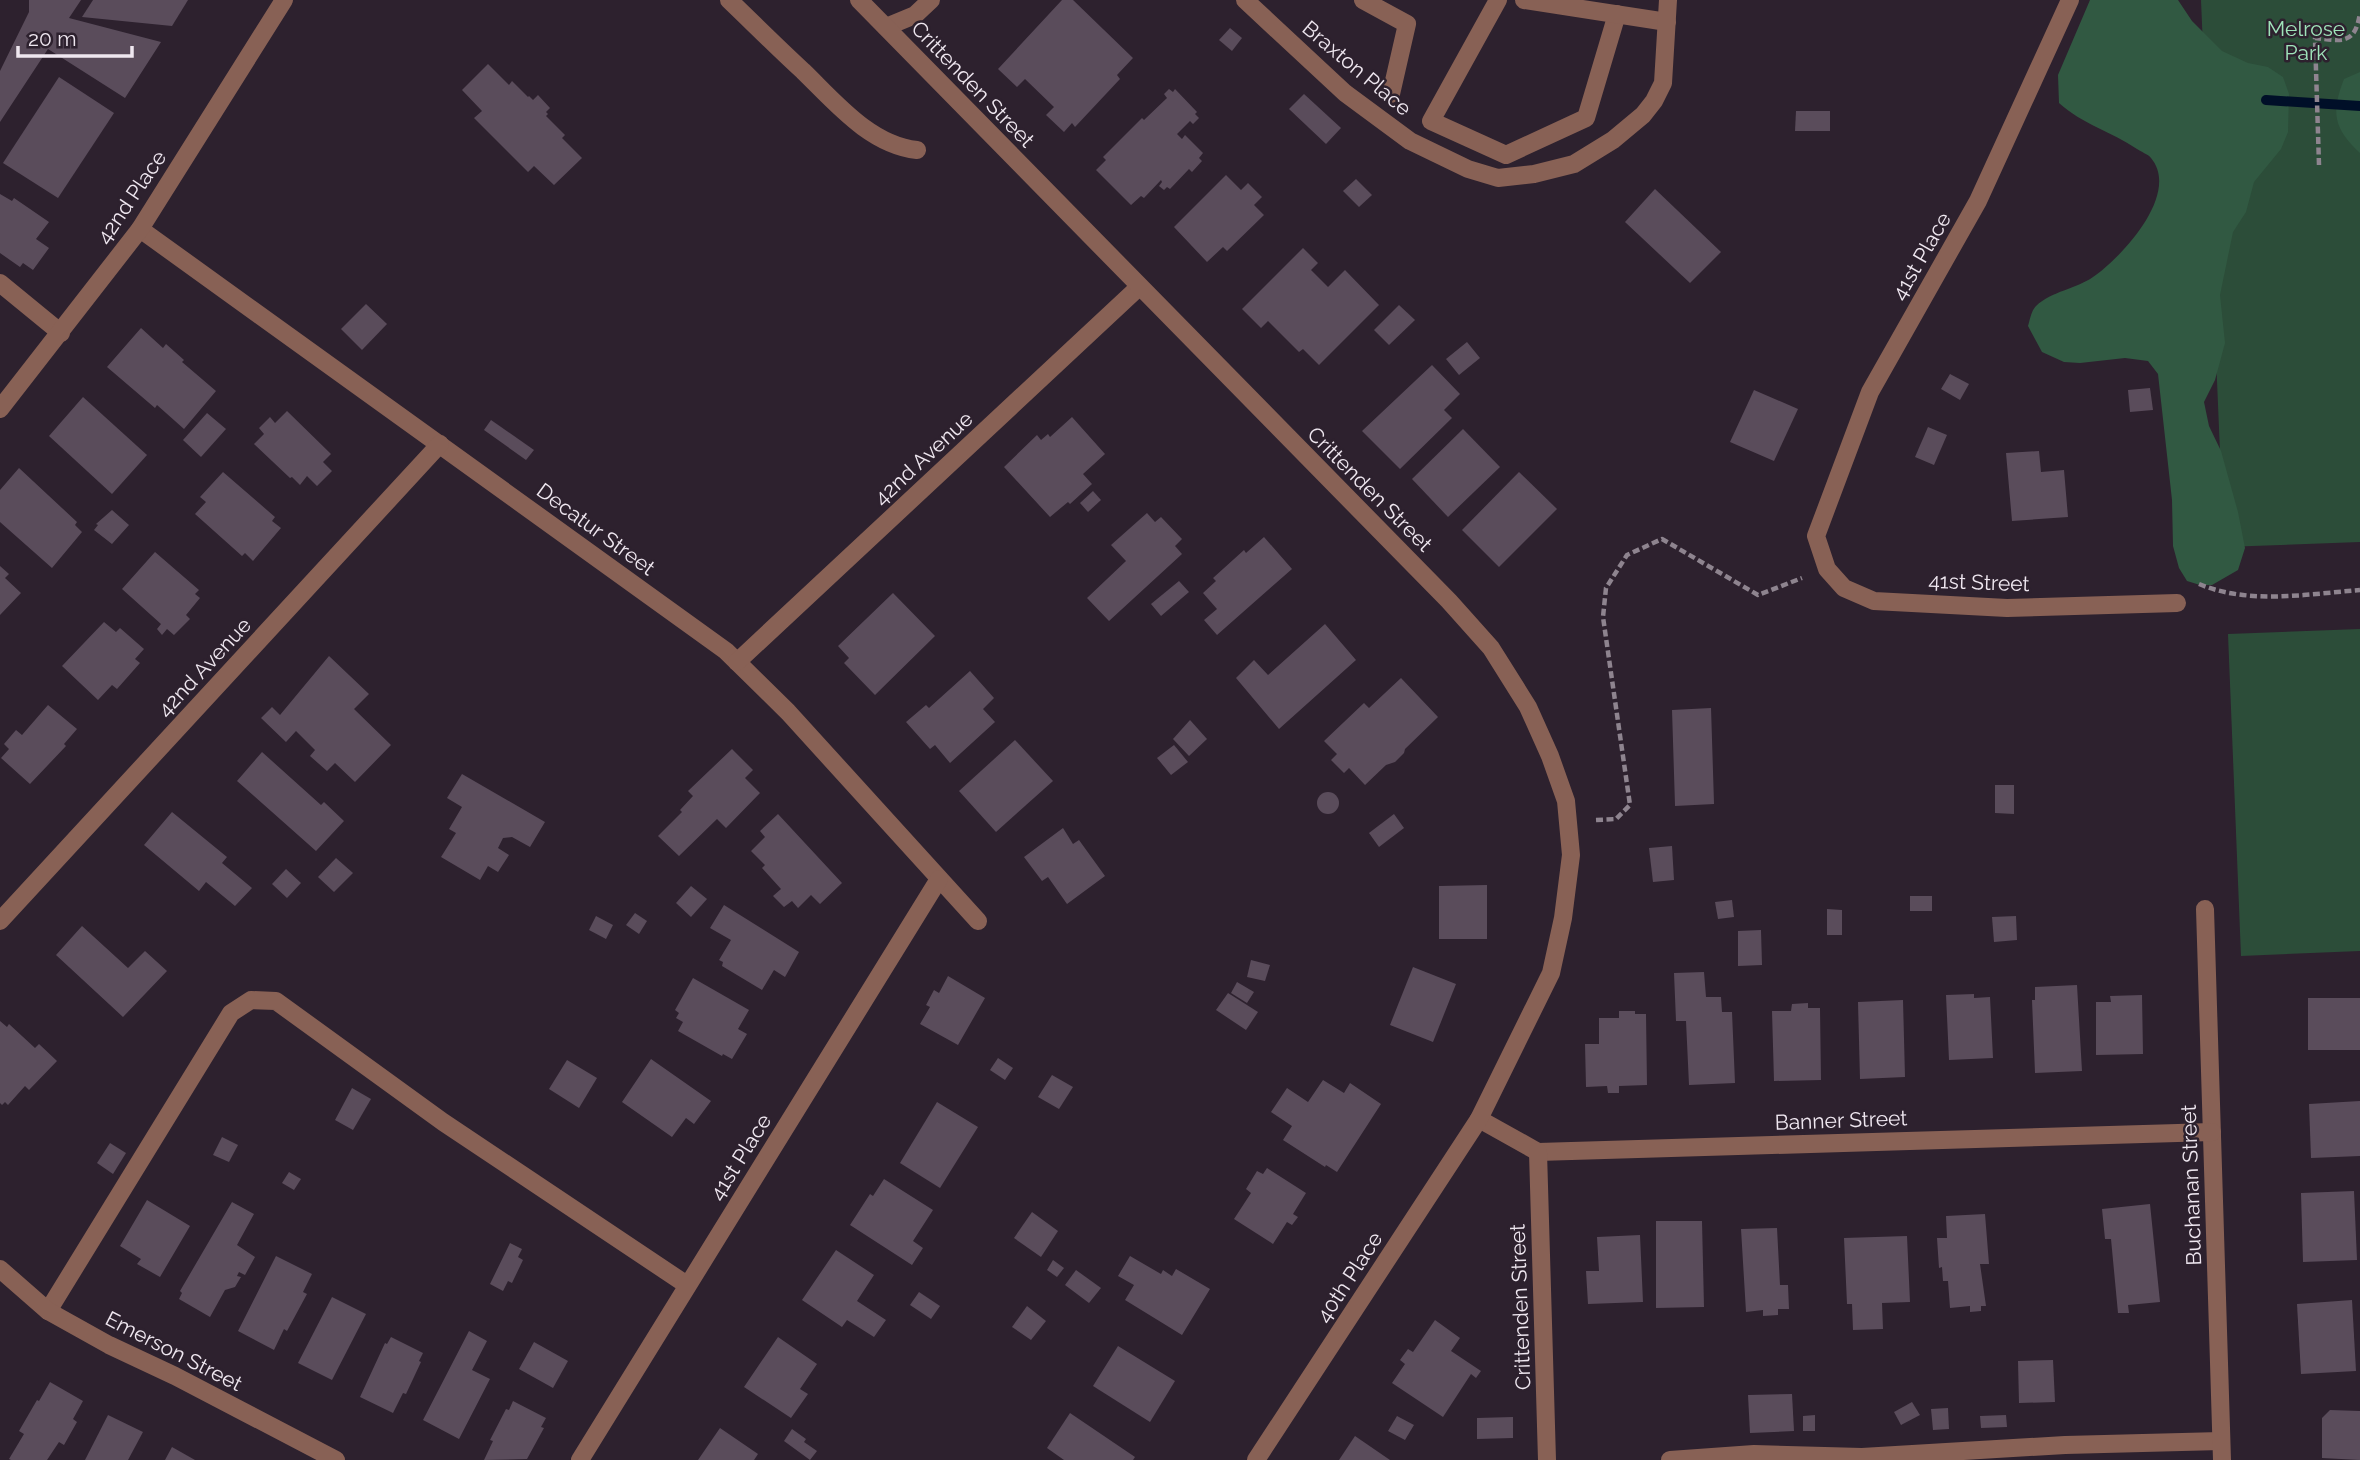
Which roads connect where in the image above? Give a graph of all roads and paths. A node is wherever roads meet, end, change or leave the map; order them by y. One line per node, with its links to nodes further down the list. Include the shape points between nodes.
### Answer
1 (284, 0): 18 (street, 42nd Place)
2 (729, 0): 16 (street, via 845,113 873,134 904,149)
3 (859, 0): 14 (street, Crittenden Street)
4 (931, 0): 14 (street, via 915,15)
5 (1245, 0): 13 (street, Braxton Place, via 1345,93 1410,141 1468,169 1498,177 1574,164 1643,115 1663,83)
6 (1363, 0): 15 (street, via 1407,24)
7 (1498, 0): 12 (street, via 1431,121 1506,155 1586,118)
8 (1524, 0): 12 (street)
9 (1668, 0): 13 (street, Braxton Place)
10 (2070, 0): 24 (street, 41st Place, via 1979,201 1870,392)
11 (2360, 12): 17 (path, via 2358,27 2349,38 2315,38)
12 (1617, 14): 13 (street)
13 (1667, 22)
14 (886, 27): 20 (street, Crittenden Street)
15 (1391, 94)
16 (917, 150)
17 (2319, 165)
18 (140, 229): 21 (street, 42nd Place); 23 (street, Decatur Street)
19 (0, 283): 21 (street)
20 (1139, 287): 26 (street, 42nd Avenue); 31 (street, Crittenden Street, via 1491,648 1528,707 1550,756 1566,801 1571,855 1563,918 1551,973)
21 (61, 333): 22 (street, 42nd Place)
22 (0, 409)
23 (440, 444): 26 (street, Decatur Street); 29 (street, 42nd Avenue)
24 (1816, 536): 25 (street, 41st Street, via 1827,569 1844,588 1874,601 2007,608)
25 (2177, 603)
26 (737, 662): 27 (street, Decatur Street)
27 (939, 879): 30 (street, Decatur Street); 35 (street, 41st Place)
28 (2205, 909): 32 (street, Buchanan Street)
29 (0, 921)
30 (978, 921)
31 (1479, 1119): 33 (street); 40 (street, 40th Place)
32 (2212, 1132): 33 (street, Banner Street); 37 (street, Buchanan Street)
33 (1538, 1152): 41 (street, Crittenden Street)
34 (0, 1269): 36 (street, Emerson Street)
35 (687, 1285): 36 (street, via 443,1122 276,1001 251,1000 231,1013); 39 (street, 41st Place)
36 (48, 1311): 38 (street, Emerson Street)
37 (2221, 1441): 42 (street, via 1862,1457 1754,1454); 43 (street, Buchanan Street)
38 (336, 1460)
39 (580, 1460)
40 (1256, 1460)
41 (1547, 1460)
42 (1670, 1460)
43 (2222, 1460)

